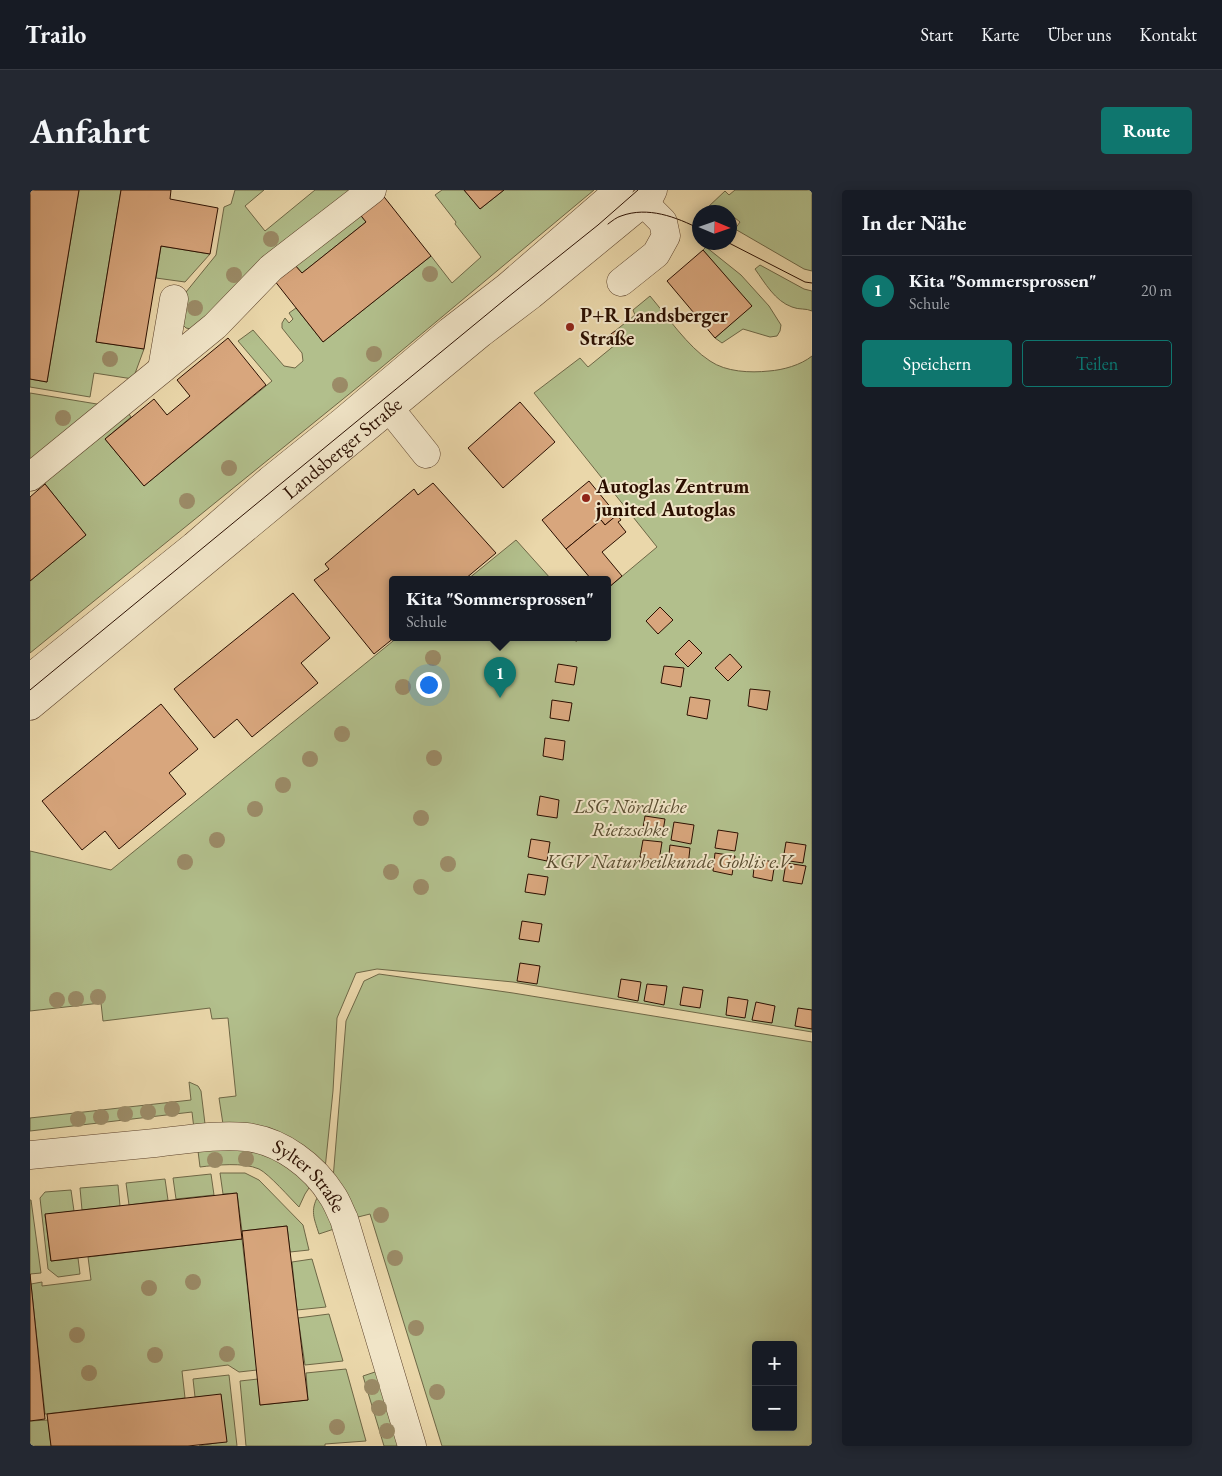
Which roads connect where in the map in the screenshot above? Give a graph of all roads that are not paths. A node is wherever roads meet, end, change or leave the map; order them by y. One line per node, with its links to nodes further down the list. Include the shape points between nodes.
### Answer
1 (372, 190): 6 (street, via 271,268 215,326)
2 (619, 190): 10 (street, Landsberger Straße, via 507,287)
3 (648, 196): 4 (street, via 666,236 656,254); 7 (street, Landsberger Straße)
4 (621, 282)
5 (174, 299): 6 (street)
6 (162, 369): 9 (street)
7 (390, 409): 8 (street); 11 (street, Landsberger Straße)
8 (426, 454)
9 (30, 477)
10 (30, 678)
11 (30, 706)
12 (30, 1155): 13 (street, Sylter Straße, via 227,1136 256,1139 292,1154 323,1182 334,1196 344,1219)
13 (412, 1446)

